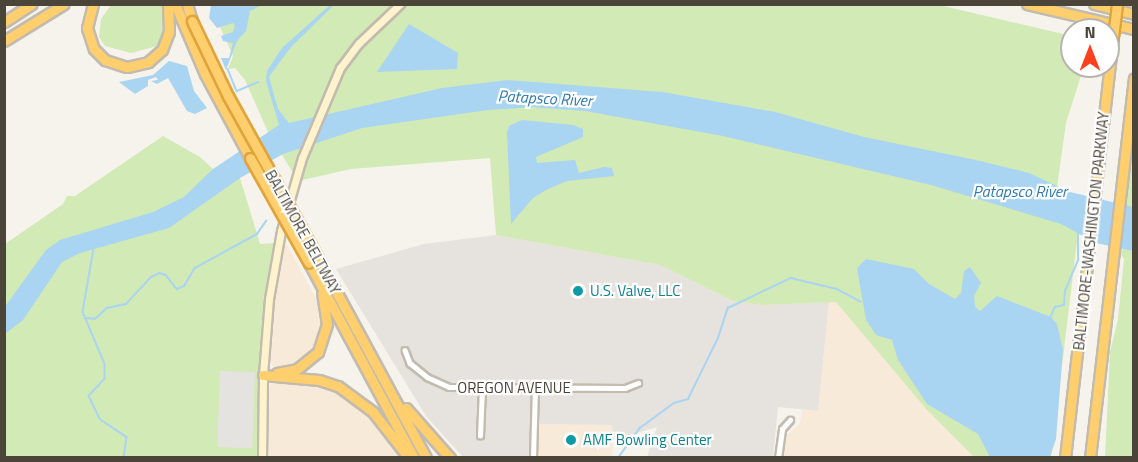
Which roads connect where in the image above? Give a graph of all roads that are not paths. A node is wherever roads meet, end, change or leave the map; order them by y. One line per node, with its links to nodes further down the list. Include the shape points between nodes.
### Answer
1 (32, 4): 12 (highway)
2 (63, 4): 14 (highway)
3 (93, 4): 4 (highway, via 87,28 94,49 105,60 127,67 148,62 162,50 169,32)
4 (168, 4)
5 (175, 4): 18 (highway, BALTIMORE BELTWAY, bridge, via 218,101)
6 (187, 4): 18 (highway, BALTIMORE BELTWAY, bridge, via 228,96)
7 (400, 4): 22 (street, via 351,52 322,102 279,240)
8 (1027, 4): 13 (highway)
9 (1094, 4): 11 (highway)
10 (1117, 4): 11 (highway); 35 (highway, BALTIMORE-WASHINGTON PARKWAY, bridge)
11 (1134, 12)
12 (4, 22)
13 (1134, 29)
14 (4, 41)
15 (1134, 79): 17 (highway, BALTIMORE-WASHINGTON PARKWAY)
16 (1134, 116): 17 (highway)
17 (1126, 139): 36 (highway, BALTIMORE-WASHINGTON PARKWAY)
18 (313, 260): 19 (highway, BALTIMORE BELTWAY); 21 (highway, BALTIMORE BELTWAY)
19 (314, 272): 22 (highway, via 326,314 322,343 304,365); 30 (highway, BALTIMORE BELTWAY)
20 (405, 350): 24 (street, OREGON AVENUE, via 410,363 437,383)
21 (372, 355): 31 (highway, BALTIMORE BELTWAY); 32 (highway, via 415,421)
22 (262, 375): 28 (street); 29 (highway, via 320,380 338,386 373,412)
23 (638, 383): 25 (street, OREGON AVENUE, via 625,388)
24 (482, 388): 25 (street, OREGON AVENUE); 27 (street)
25 (535, 388): 33 (street)
26 (790, 420): 34 (street, via 782,429)
27 (480, 436)
28 (262, 458)
29 (408, 458)
30 (414, 458)
31 (426, 458)
32 (450, 458)
33 (533, 458)
34 (778, 458)
35 (1065, 458)
36 (1090, 458)

